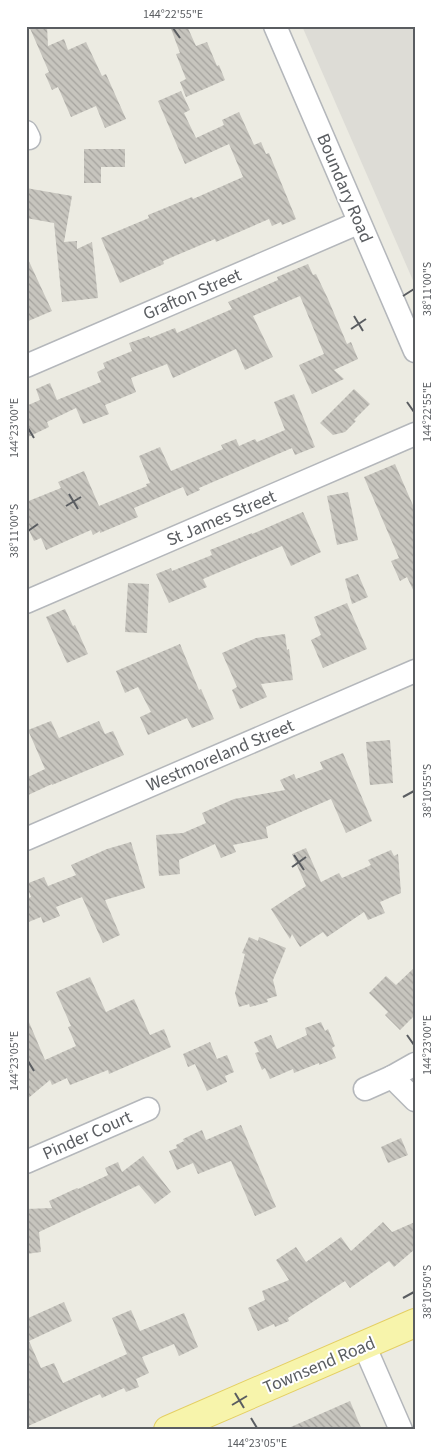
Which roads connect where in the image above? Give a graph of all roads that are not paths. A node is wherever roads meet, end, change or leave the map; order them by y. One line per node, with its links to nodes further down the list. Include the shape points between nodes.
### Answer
1 (275, 26): 2 (street, Boundary Road)
2 (358, 222): 3 (street, Boundary Road); 4 (street, Grafton Street)
3 (415, 351)
4 (26, 366)
5 (415, 434): 6 (street, St James Street)
6 (26, 602)
7 (415, 671): 8 (street, Westmoreland Street)
8 (26, 838)
9 (415, 1064): 10 (street)
10 (392, 1077): 11 (street); 12 (street)
11 (365, 1088)
12 (415, 1100)
13 (148, 1109): 14 (street, Pinder Court)
14 (26, 1162)
15 (415, 1323): 16 (main road, Townsend Road)
16 (364, 1345): 17 (main road, Townsend Road); 18 (street)
17 (168, 1430)
18 (401, 1430)

